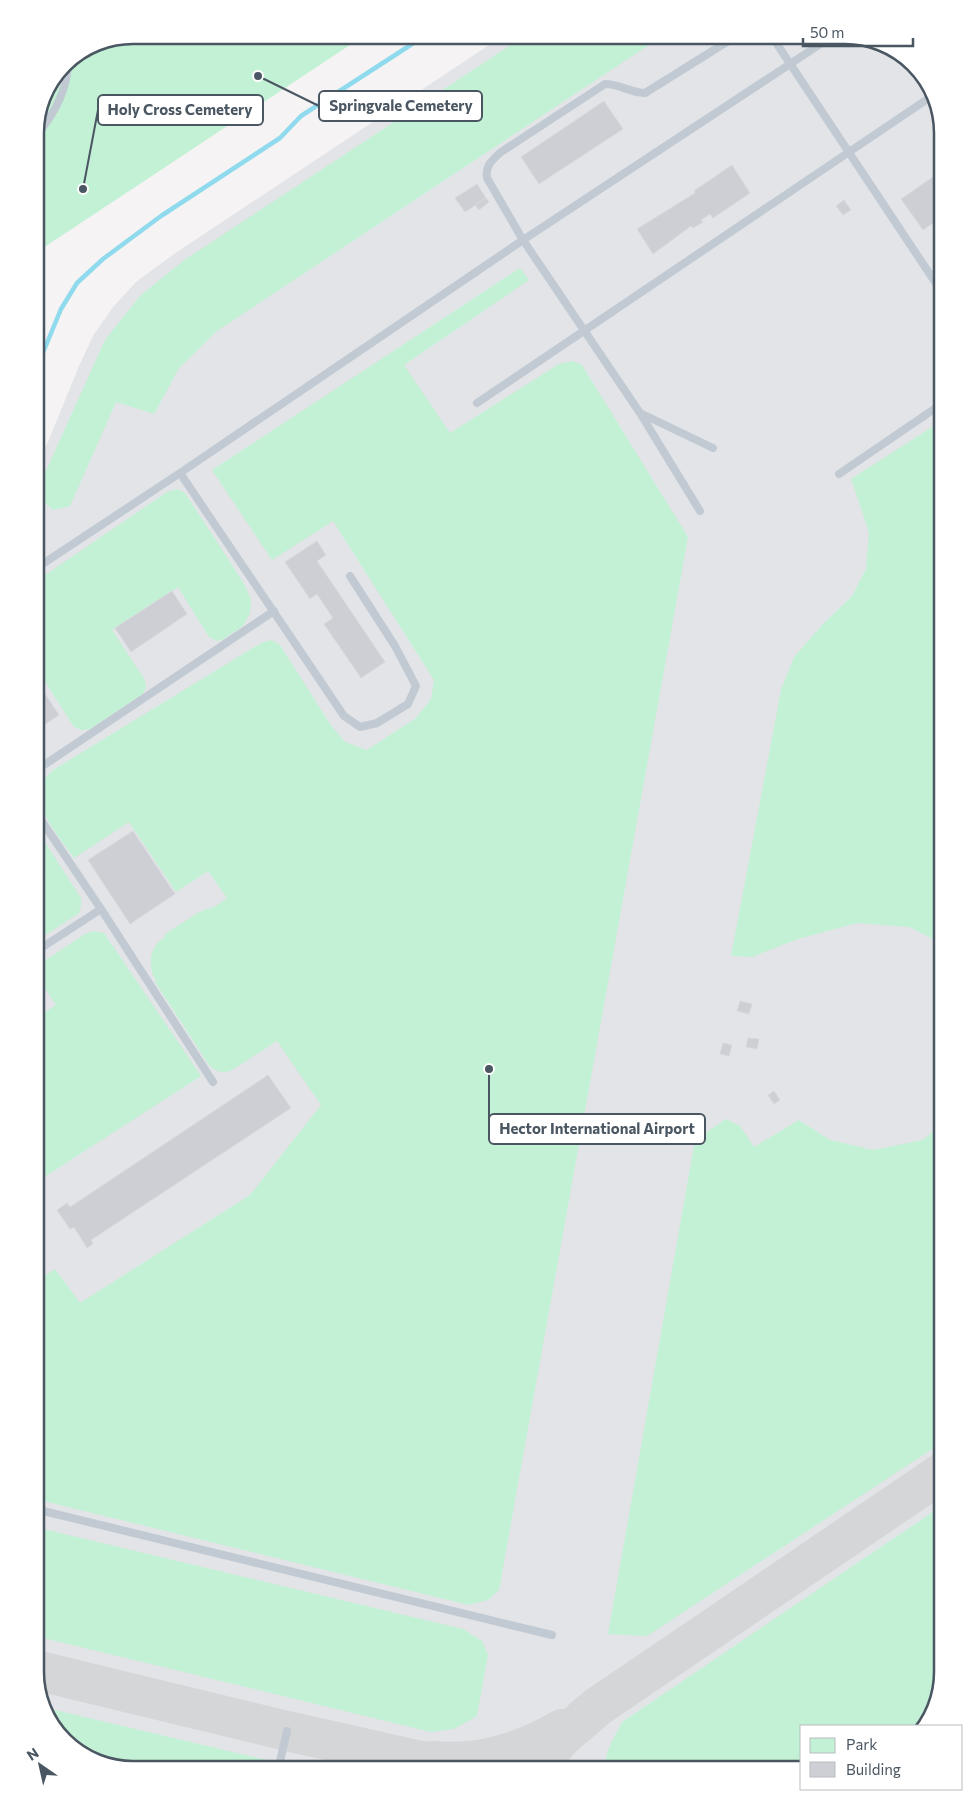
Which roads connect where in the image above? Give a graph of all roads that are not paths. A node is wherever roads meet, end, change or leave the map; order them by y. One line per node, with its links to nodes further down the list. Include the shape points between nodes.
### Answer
1 (724, 44): 9 (lane, via 645,93 605,84 491,161 486,170 487,178)
2 (777, 44): 4 (lane)
3 (821, 44): 4 (lane)
4 (791, 64): 8 (lane); 9 (lane)
5 (68, 72): 7 (lane, via 57,108)
6 (927, 99): 8 (lane)
7 (44, 125)
8 (850, 151): 10 (lane); 11 (lane)
9 (524, 240): 11 (lane); 16 (lane)
10 (934, 280)
11 (586, 331): 12 (lane); 14 (lane)
12 (477, 403)
13 (934, 409): 17 (lane)
14 (640, 413): 15 (lane); 18 (lane)
15 (713, 448)
16 (180, 474): 19 (lane); 21 (lane)
17 (839, 474)
18 (700, 511)
19 (44, 563)
20 (350, 576): 21 (lane, via 416,686 408,704 377,723 360,727 344,716)
21 (274, 611): 22 (lane)
22 (44, 764)
23 (44, 824): 24 (lane)
24 (102, 909): 25 (lane); 26 (lane)
25 (44, 946)
26 (213, 1082)
27 (44, 1511): 28 (lane)
28 (552, 1635)
29 (287, 1731): 30 (lane)
30 (280, 1761)

